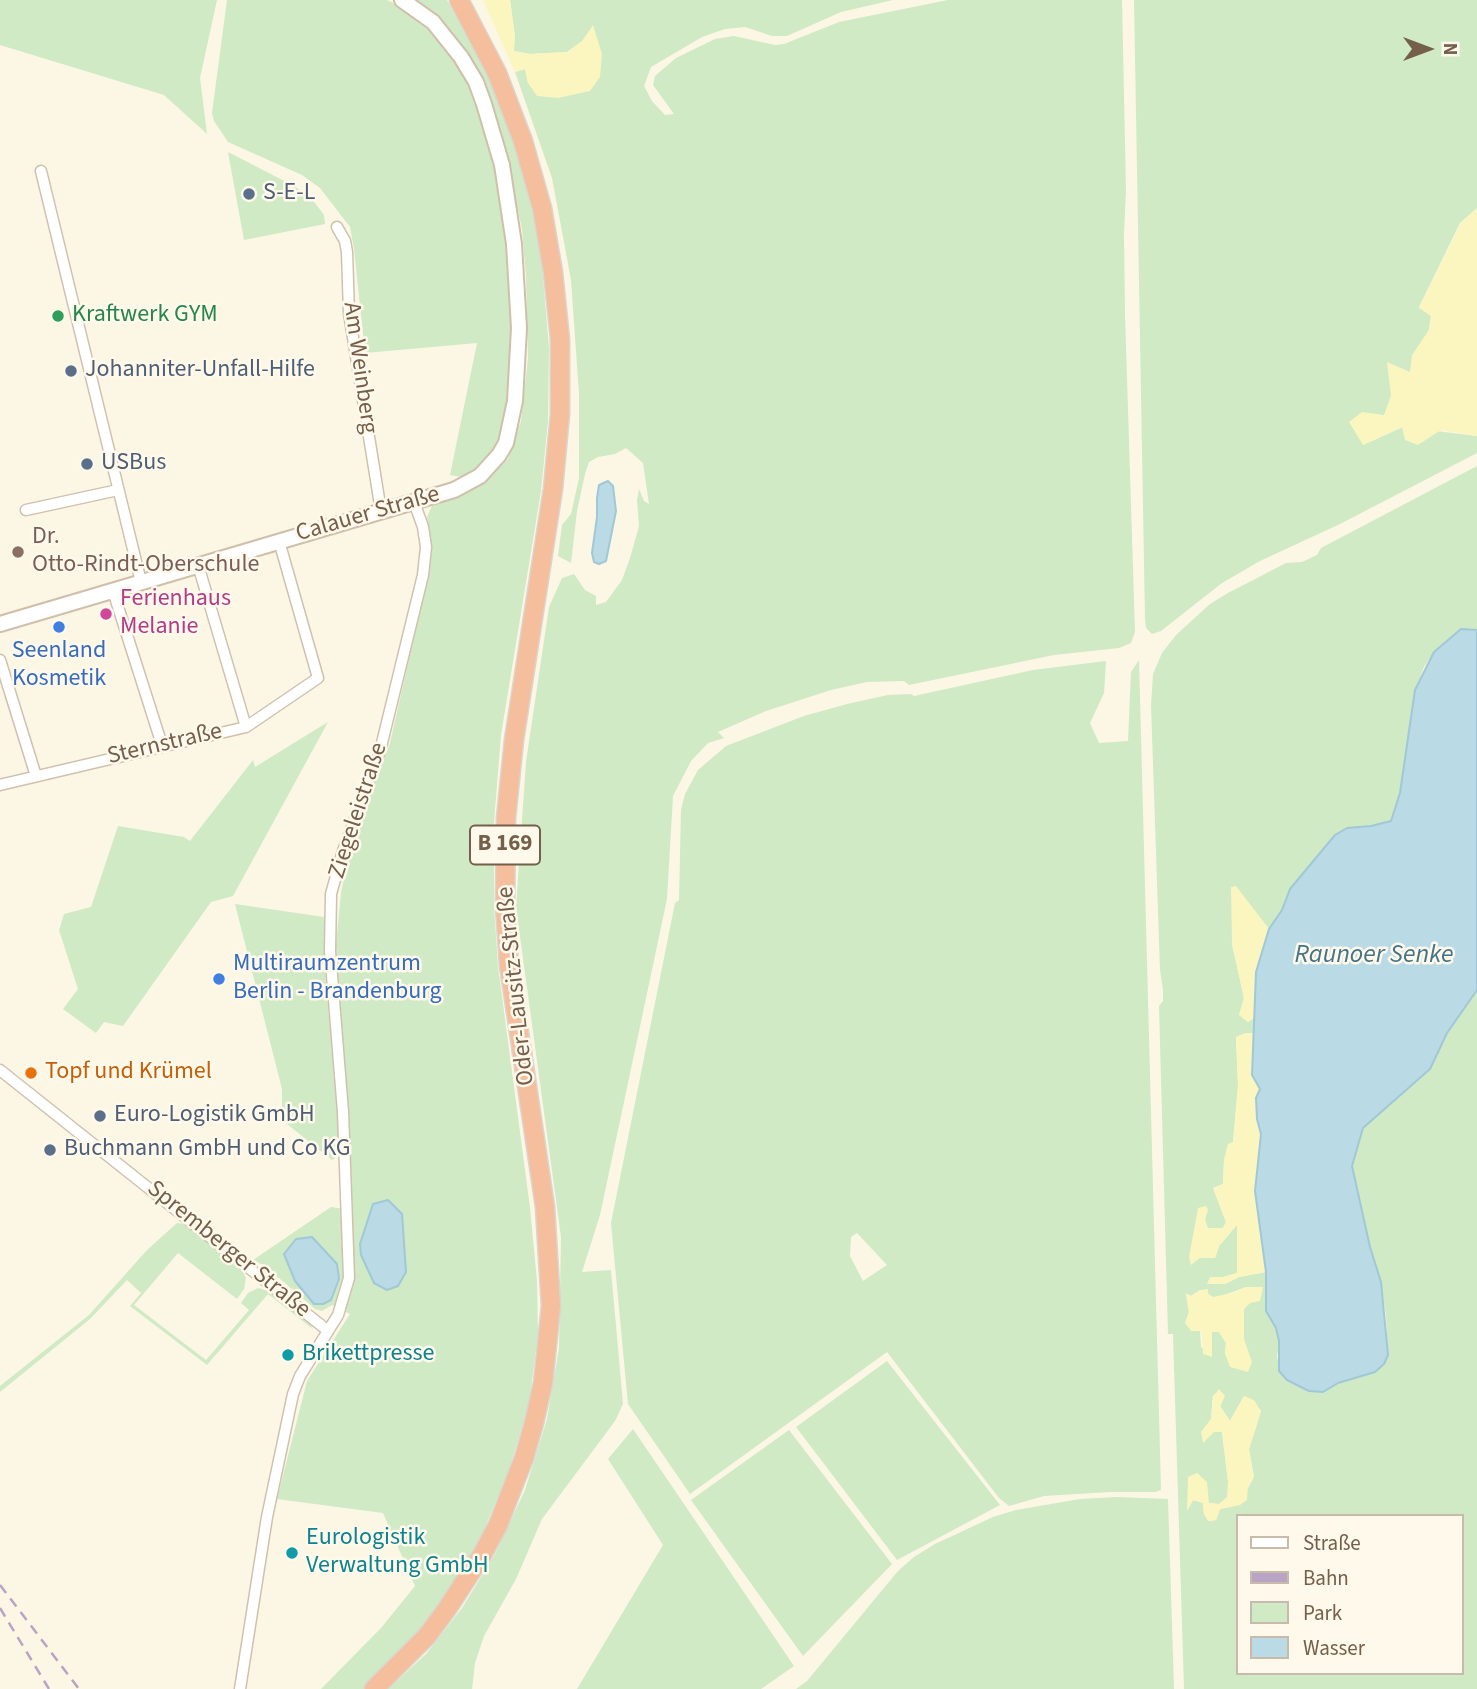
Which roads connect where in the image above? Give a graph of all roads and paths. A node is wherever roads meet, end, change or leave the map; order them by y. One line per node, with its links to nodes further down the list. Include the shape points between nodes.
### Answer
1 (402, 0): 6 (street, Calauer Straße, via 440,30 475,82 502,165 518,281 519,353 506,443 480,476)
2 (459, 0): 22 (highway, Oder-Lausitz-Straße / B 169, via 497,73 523,141 542,208 560,339 553,489 514,740 505,843 509,965 545,1208 551,1306 534,1423 498,1525 447,1609)
3 (41, 170): 5 (street)
4 (337, 227): 8 (street, Am Weinberg, via 347,251 349,313)
5 (118, 490): 7 (street); 11 (street)
6 (414, 502): 8 (street, Calauer Straße); 20 (street, Ziegeleistraße, via 426,547 423,575 380,751 331,894 330,951 349,1269 345,1297)
7 (26, 510)
8 (381, 511): 9 (street, Calauer Straße)
9 (279, 541): 10 (street, Calauer Straße); 15 (street, Sternstraße, via 318,678)
10 (198, 565): 11 (street, Calauer Straße); 15 (street)
11 (141, 582): 12 (street, Calauer Straße)
12 (113, 591): 13 (street, Calauer Straße); 16 (street)
13 (0, 624)
14 (0, 660): 17 (street)
15 (246, 727): 16 (street, Sternstraße)
16 (162, 745): 17 (street, Sternstraße)
17 (36, 776): 18 (street, Sternstraße)
18 (0, 785)
19 (0, 1070): 20 (street, Spremberger Straße)
20 (327, 1330): 21 (street, Spremberger Straße, via 293,1394 267,1517)
21 (240, 1689)
22 (374, 1689)

